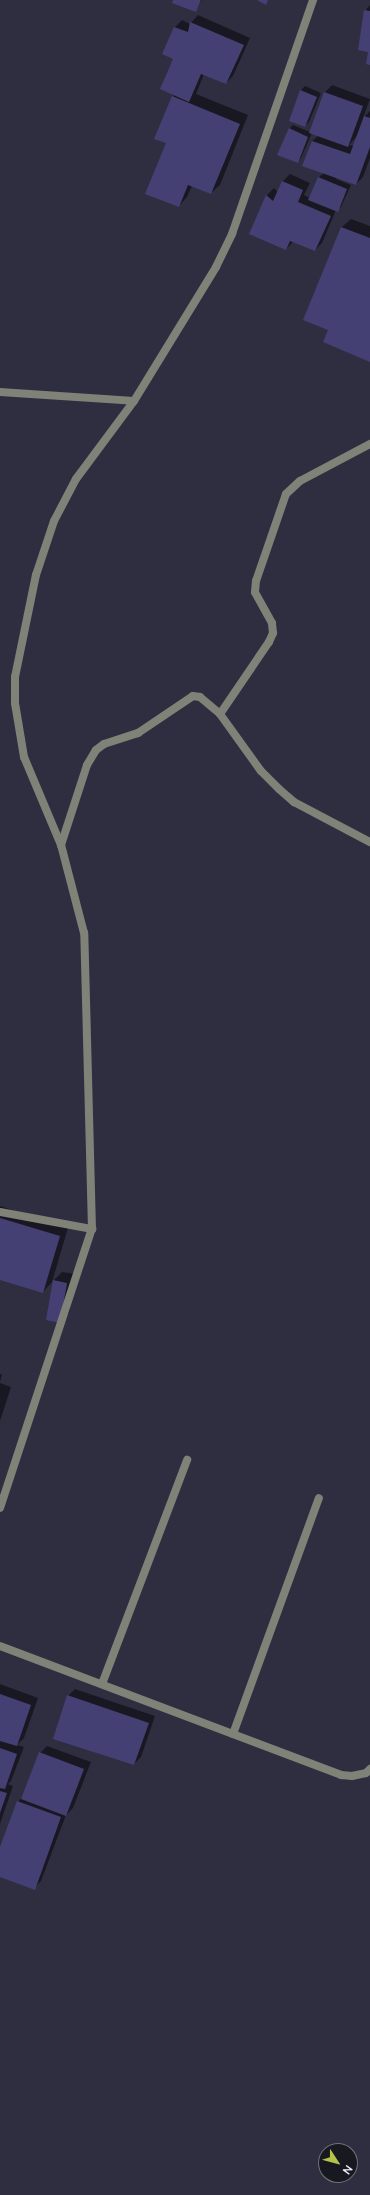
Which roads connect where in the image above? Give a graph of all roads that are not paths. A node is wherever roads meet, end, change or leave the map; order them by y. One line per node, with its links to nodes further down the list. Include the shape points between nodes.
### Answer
1 (313, 0): 3 (street, via 232,234 216,267)
2 (0, 392): 3 (street)
3 (134, 401): 7 (street, via 76,479 54,521 36,575 15,677 15,704 24,757)
4 (370, 444): 5 (street, via 300,481 286,494 256,581 255,592 272,624 273,633)
5 (220, 714): 6 (street, via 261,771 279,790 294,802); 7 (street, via 200,697 193,696 138,733 104,744 96,750 87,765)
6 (370, 842)
7 (61, 845): 9 (street, via 84,933)
8 (0, 1212): 9 (street)
9 (92, 1229): 12 (street)
10 (187, 1460): 14 (street)
11 (320, 1498): 15 (street)
12 (0, 1508)
13 (0, 1646): 14 (street)
14 (102, 1684): 15 (street)
15 (233, 1734): 16 (street, via 341,1775 352,1776)
16 (370, 1769)

